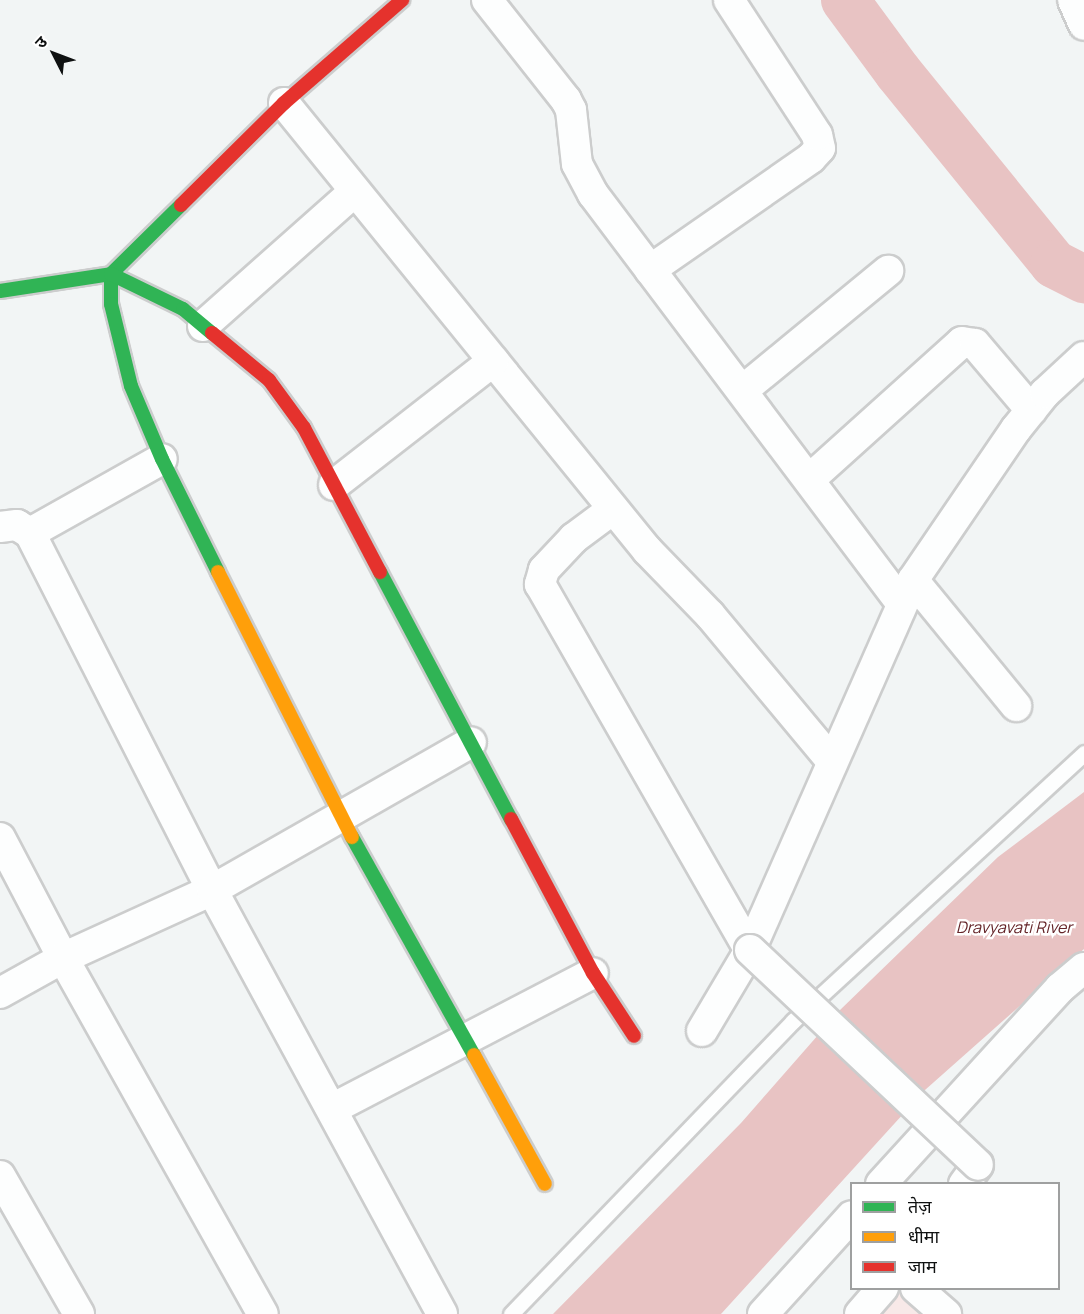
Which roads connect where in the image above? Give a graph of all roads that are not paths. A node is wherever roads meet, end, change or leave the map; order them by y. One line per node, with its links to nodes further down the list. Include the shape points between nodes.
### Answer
1 (402, 0): 6 (street)
2 (487, 0): 8 (street, via 566,100 572,110 577,164 593,194)
3 (729, 0): 8 (street, via 817,135 820,148)
4 (1073, 0): 5 (street)
5 (1084, 25)
6 (284, 103): 7 (street); 10 (street)
7 (355, 191): 12 (street); 13 (street)
8 (650, 270): 15 (street)
9 (888, 271): 15 (street)
10 (111, 274): 11 (street); 12 (street, via 183,309); 17 (street, via 111,304 122,353 144,421)
11 (0, 291)
12 (203, 326): 19 (street, via 269,380 304,428)
13 (493, 361): 19 (street); 20 (street)
14 (1082, 363): 16 (street)
15 (743, 390): 18 (street)
16 (1031, 410): 18 (street, via 975,344 962,342); 23 (street)
17 (162, 459): 22 (street); 28 (street)
18 (811, 478): 23 (street)
19 (334, 485): 25 (street)
20 (613, 509): 27 (street, via 710,615); 31 (street, via 574,538 544,570 540,584)
21 (0, 527): 22 (street, via 17,525)
22 (30, 533): 30 (street)
23 (908, 592): 24 (street); 27 (street)
24 (1016, 706)
25 (471, 742): 28 (street); 34 (street)
26 (1084, 753): 50 (lane, via 794,1021)
27 (831, 760): 31 (street)
28 (342, 818): 30 (street); 38 (street)
29 (0, 838): 32 (street)
30 (212, 891): 32 (street); 39 (street)
31 (750, 950): 36 (street); 40 (street, bridge)
32 (63, 958): 35 (street); 48 (street)
33 (1084, 968): 42 (street, via 1060,988)
34 (593, 973): 37 (street); 38 (street)
35 (0, 993)
36 (702, 1031)
37 (634, 1036)
38 (462, 1039): 39 (street); 43 (street)
39 (332, 1109): 49 (street)
40 (971, 1174)
41 (0, 1176): 47 (street)
42 (883, 1182)
43 (545, 1184)
44 (850, 1218): 51 (street)
45 (881, 1290): 52 (street)
46 (918, 1290): 53 (street)
47 (79, 1314)
48 (263, 1314)
49 (442, 1314)
50 (511, 1314)
51 (763, 1314)
52 (860, 1314)
53 (946, 1314)

